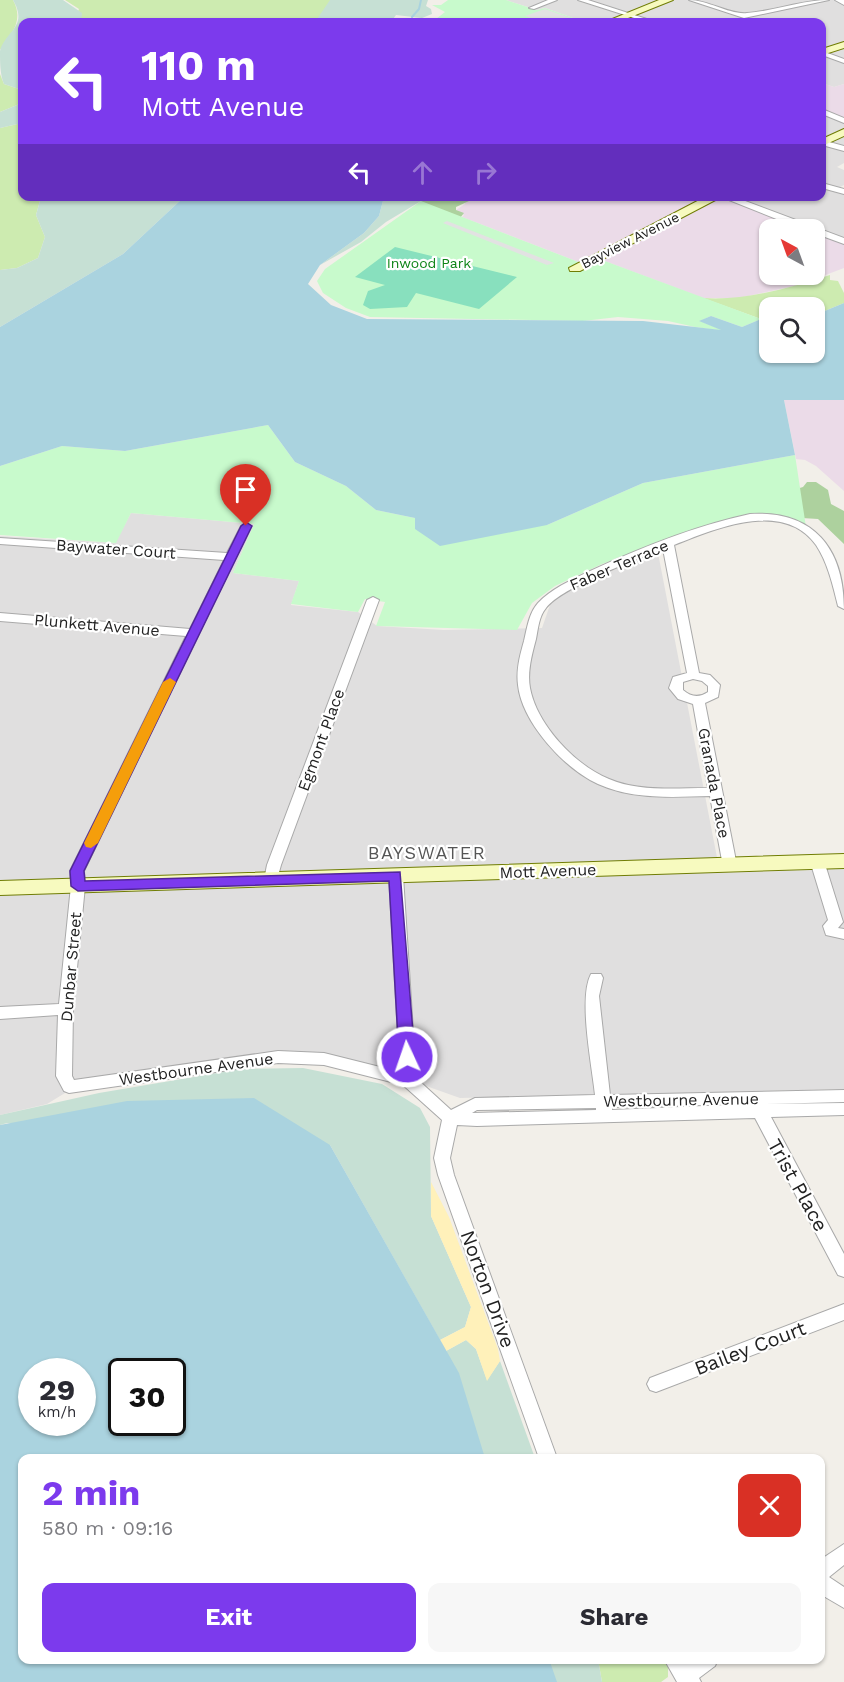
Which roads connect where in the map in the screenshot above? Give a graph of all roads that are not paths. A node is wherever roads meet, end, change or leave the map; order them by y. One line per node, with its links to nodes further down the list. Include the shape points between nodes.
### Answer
1 (554, 0): 9 (street)
2 (581, 0): 10 (street)
3 (669, 0): 10 (street)
4 (692, 0): 7 (street, via 744,16)
5 (826, 0): 7 (street)
6 (838, 0): 8 (street)
7 (802, 2)
8 (844, 3)
9 (531, 8)
10 (629, 15): 11 (street); 12 (street)
11 (621, 18)
12 (639, 18)
13 (844, 45): 14 (street)
14 (826, 51)
15 (826, 54): 16 (street)
16 (844, 61)
17 (826, 113): 18 (street)
18 (844, 121)
19 (844, 132): 20 (street)
20 (826, 141)
21 (826, 143): 22 (street)
22 (844, 149)
23 (826, 186): 24 (street)
24 (844, 192)
25 (707, 201): 30 (street, Bayview Avenue)
26 (736, 201): 27 (street)
27 (785, 219)
28 (825, 234): 29 (street)
29 (844, 241)
30 (575, 268)
31 (246, 526): 34 (street, Dunbar Street)
32 (0, 541): 34 (street, Baywater Court)
33 (668, 544): 35 (street, Faber Terrace, via 751,517 783,521 806,530 823,547); 40 (street); 42 (street, Faber Terrace, via 587,576 544,602 525,657 525,690 545,731 591,776 638,790)
34 (231, 557): 39 (street, Dunbar Street)
35 (842, 591): 37 (street)
36 (373, 600): 47 (street, Egmont Place)
37 (844, 606)
38 (0, 618): 39 (street, Plunkett Avenue)
39 (194, 633): 48 (street, Dunbar Street, via 77,871)
40 (693, 675): 41 (street, via 706,678 715,690 710,697); 41 (street, via 681,677 675,688 685,698)
41 (698, 700): 42 (street, Granada Place)
42 (716, 792): 45 (street, Granada Place)
43 (817, 861): 44 (street, Mott Avenue); 45 (street, Mott Avenue); 50 (street)
44 (844, 861)
45 (730, 866): 46 (street, Mott Avenue)
46 (396, 876): 47 (street, Mott Avenue); 54 (street)
47 (271, 880): 48 (street, Mott Avenue)
48 (78, 886): 49 (street, Mott Avenue); 52 (street, Dunbar Street)
49 (0, 888)
50 (841, 927)
51 (596, 978): 58 (street, via 592,996)
52 (66, 1009): 53 (street); 55 (street, Dunbar Street, via 64,1076)
53 (0, 1013)
54 (408, 1080): 55 (street, Westbourne Avenue, via 324,1059 278,1057); 60 (street, Westbourne Avenue)
55 (69, 1087)
56 (844, 1096): 57 (street, Westbourne Avenue)
57 (758, 1104): 58 (street, Westbourne Avenue); 59 (street, Westbourne Avenue); 61 (street, Trist Place)
58 (604, 1108): 60 (street, Westbourne Avenue, via 477,1120)
59 (844, 1109)
60 (450, 1118): 64 (street, Norton Drive, via 442,1158 446,1175)
61 (844, 1270)
62 (844, 1312): 63 (street, Bailey Court)
63 (656, 1384)
64 (547, 1454)
65 (844, 1553): 66 (street)
66 (825, 1568)
67 (825, 1585): 68 (street)
68 (844, 1598)
69 (678, 1664): 71 (street)
70 (703, 1664): 71 (street)
71 (688, 1679)

